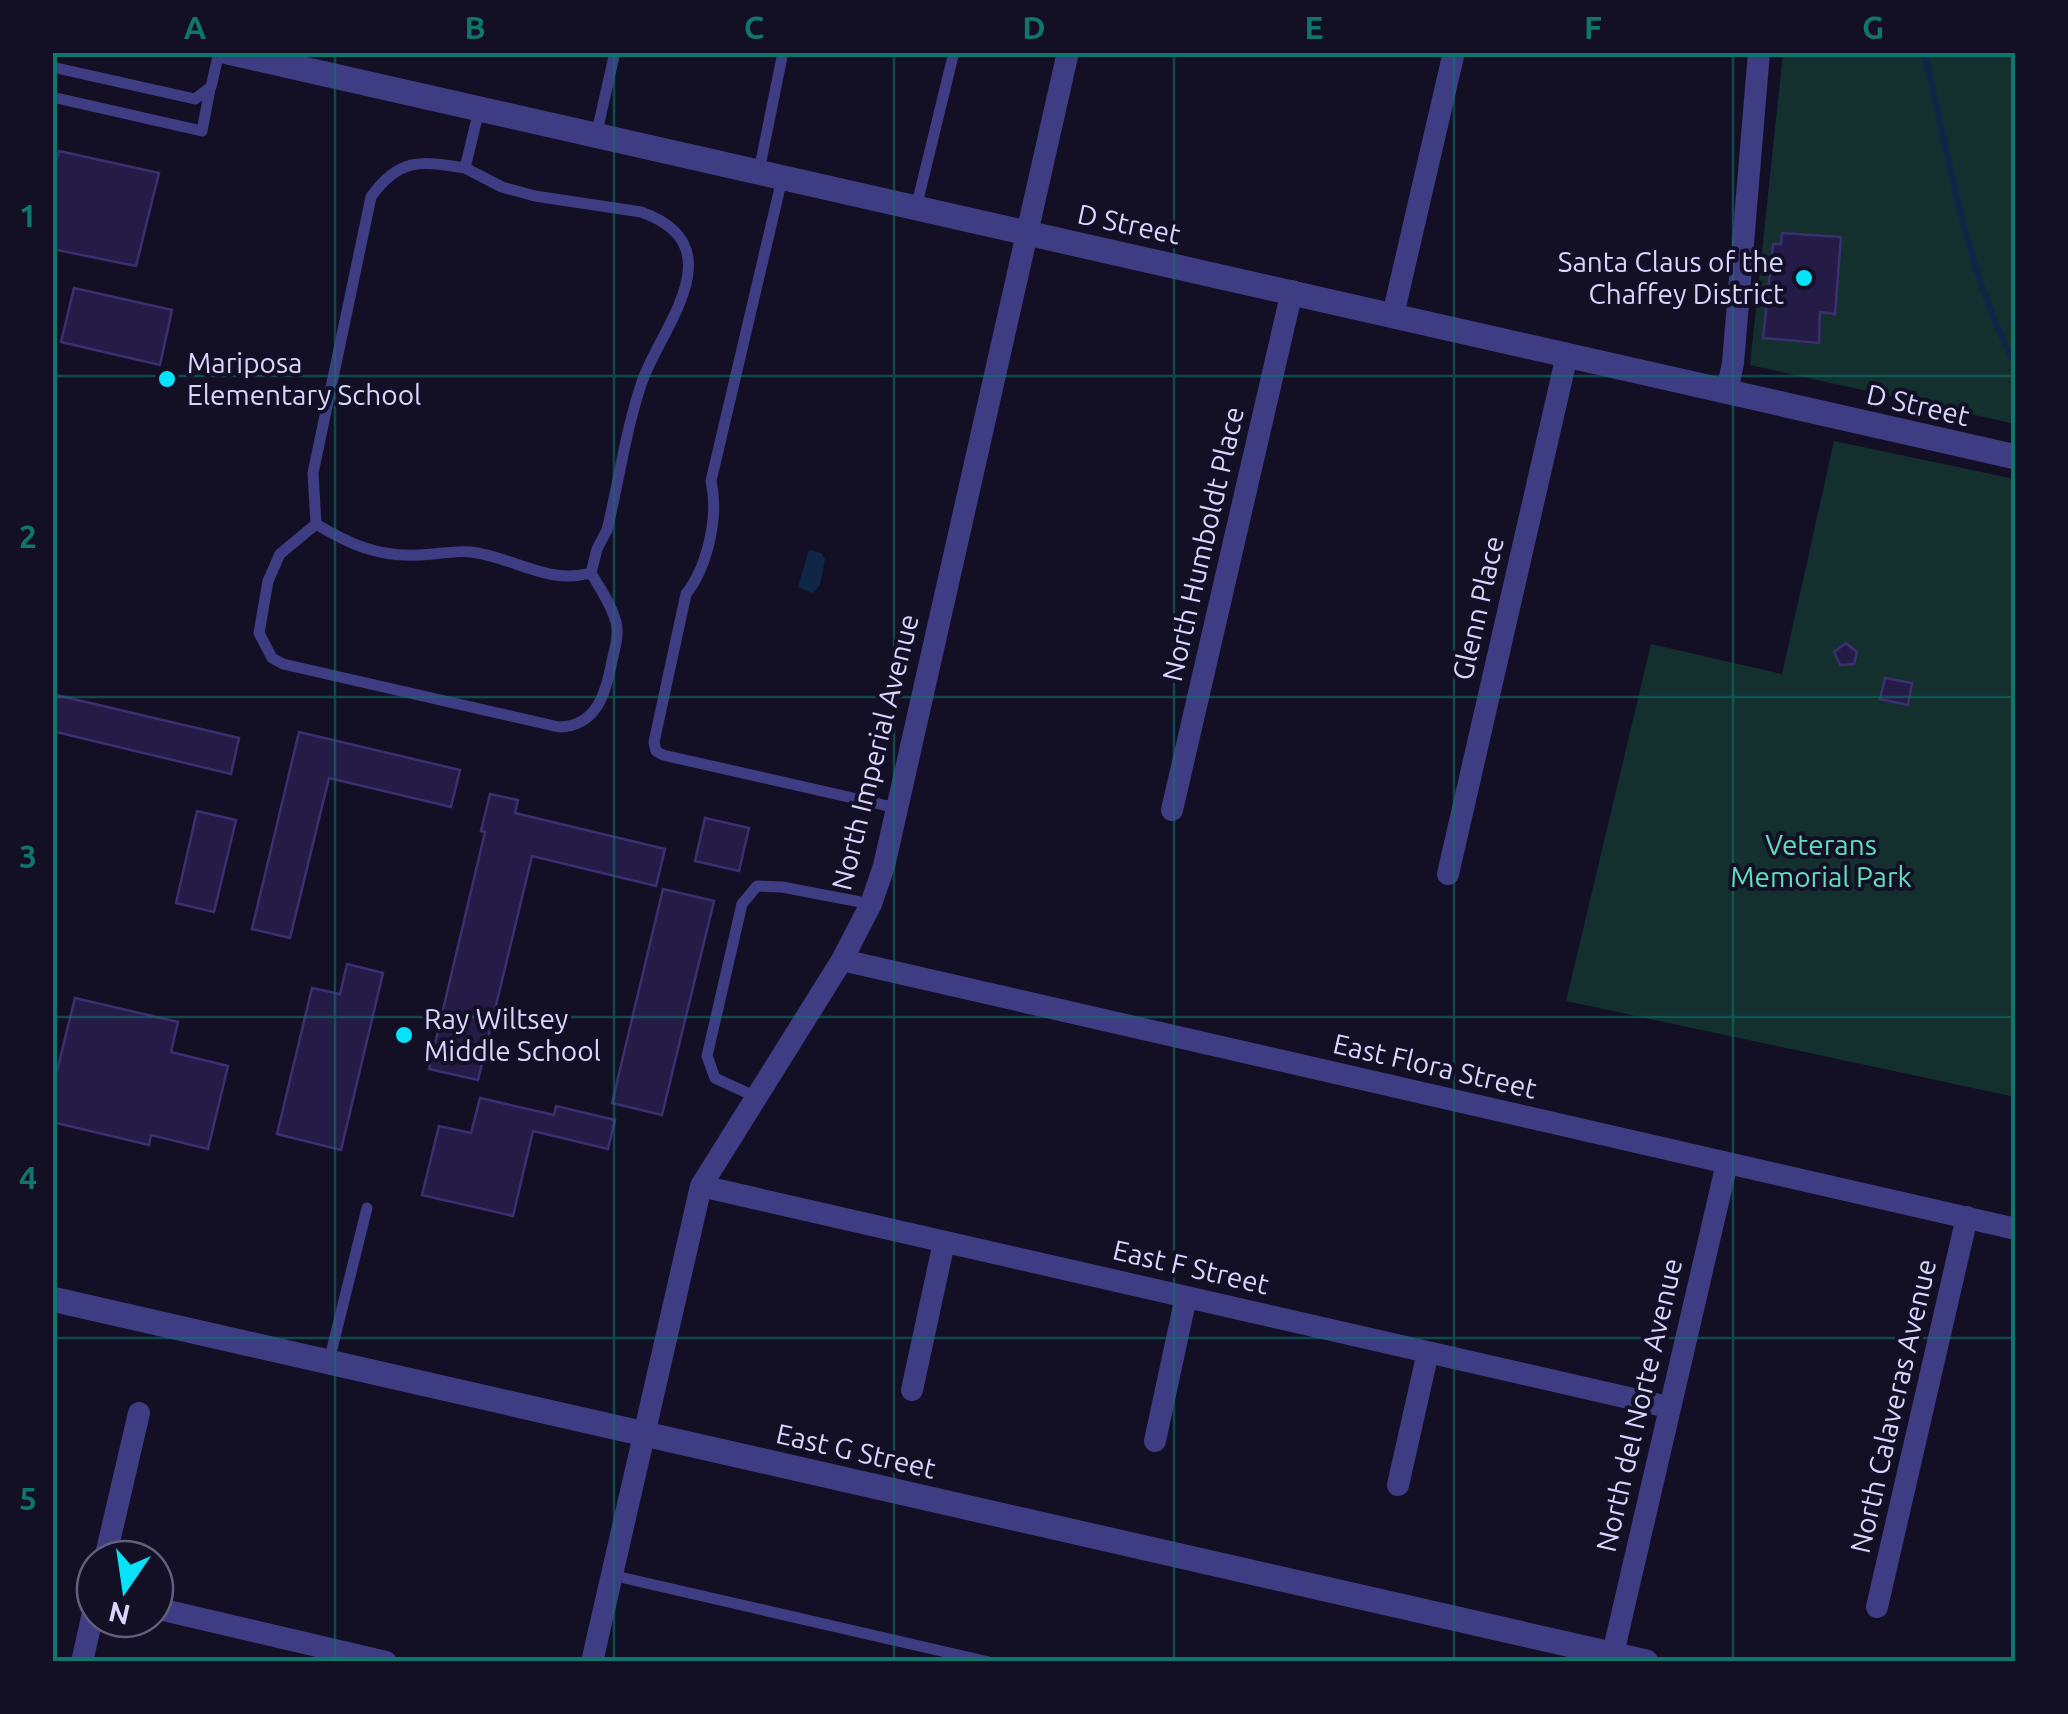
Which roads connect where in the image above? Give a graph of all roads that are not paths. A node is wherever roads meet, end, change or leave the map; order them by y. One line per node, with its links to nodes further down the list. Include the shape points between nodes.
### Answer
1 (219, 52): 10 (lane)
2 (228, 52): 12 (street, D Street)
3 (615, 52): 13 (lane)
4 (782, 52): 15 (lane)
5 (954, 52): 16 (lane)
6 (1068, 52): 17 (street, North Imperial Avenue)
7 (1454, 52): 19 (street)
8 (1758, 52): 21 (street)
9 (52, 68): 10 (lane, via 195,99)
10 (210, 88): 11 (lane, via 202,131)
11 (52, 98)
12 (479, 110): 13 (street, D Street); 14 (lane)
13 (596, 136): 15 (street, D Street)
14 (465, 168): 23 (lane, via 409,164 372,197 312,472); 24 (lane, via 534,196 656,217 672,226 687,255 687,284 642,382)
15 (771, 176): 16 (street, D Street); 25 (lane, via 711,481 716,502 699,577 686,594 654,742 663,756)
16 (916, 208): 17 (street, D Street)
17 (1028, 233): 18 (street, D Street); 25 (street, North Imperial Avenue)
18 (1292, 292): 19 (street, D Street); 26 (street, North Humboldt Place)
19 (1393, 315): 20 (street, D Street)
20 (1567, 355): 21 (street, D Street); 27 (street, Glenn Place)
21 (1727, 392): 22 (street, D Street)
22 (2016, 457)
23 (316, 524): 24 (lane, via 377,552 468,552 536,573); 24 (lane, via 272,568 258,634 272,658 558,727 584,722 608,685 618,632)
24 (591, 572)
25 (897, 808): 28 (street, North Imperial Avenue)
26 (1172, 810)
27 (1448, 874)
28 (871, 904): 29 (street, North Imperial Avenue); 30 (lane, via 757,886 742,904 707,1056 715,1078)
29 (842, 960): 30 (street, North Imperial Avenue); 31 (street, East Flora Street)
30 (756, 1097): 32 (street, North Imperial Avenue)
31 (1727, 1164): 34 (street, East Flora Street); 42 (street, North del Norte Avenue)
32 (701, 1186): 36 (street, East F Street); 44 (street, North Imperial Avenue)
33 (367, 1208): 40 (lane)
34 (1967, 1217): 35 (street, East Flora Street); 49 (street, North Calaveras Avenue)
35 (2016, 1229)
36 (944, 1242): 37 (street, East F Street); 41 (street)
37 (1186, 1296): 39 (street, East F Street); 45 (street)
38 (52, 1299): 40 (street, East G Street)
39 (1428, 1352): 42 (street, East F Street); 46 (street)
40 (329, 1362): 44 (street, East G Street)
41 (912, 1390)
42 (1668, 1407): 52 (street, North del Norte Avenue)
43 (139, 1412): 47 (street)
44 (644, 1433): 48 (street, North Imperial Avenue); 52 (street, East G Street)
45 (1154, 1441)
46 (1398, 1485)
47 (110, 1539)
48 (611, 1576): 54 (street, North Imperial Avenue); 55 (lane)
49 (1877, 1608)
50 (175, 1613): 51 (street)
51 (336, 1656): 53 (street)
52 (1612, 1658): 56 (street, East G Street)
53 (386, 1662)
54 (592, 1662)
55 (989, 1662)
56 (1646, 1662)

